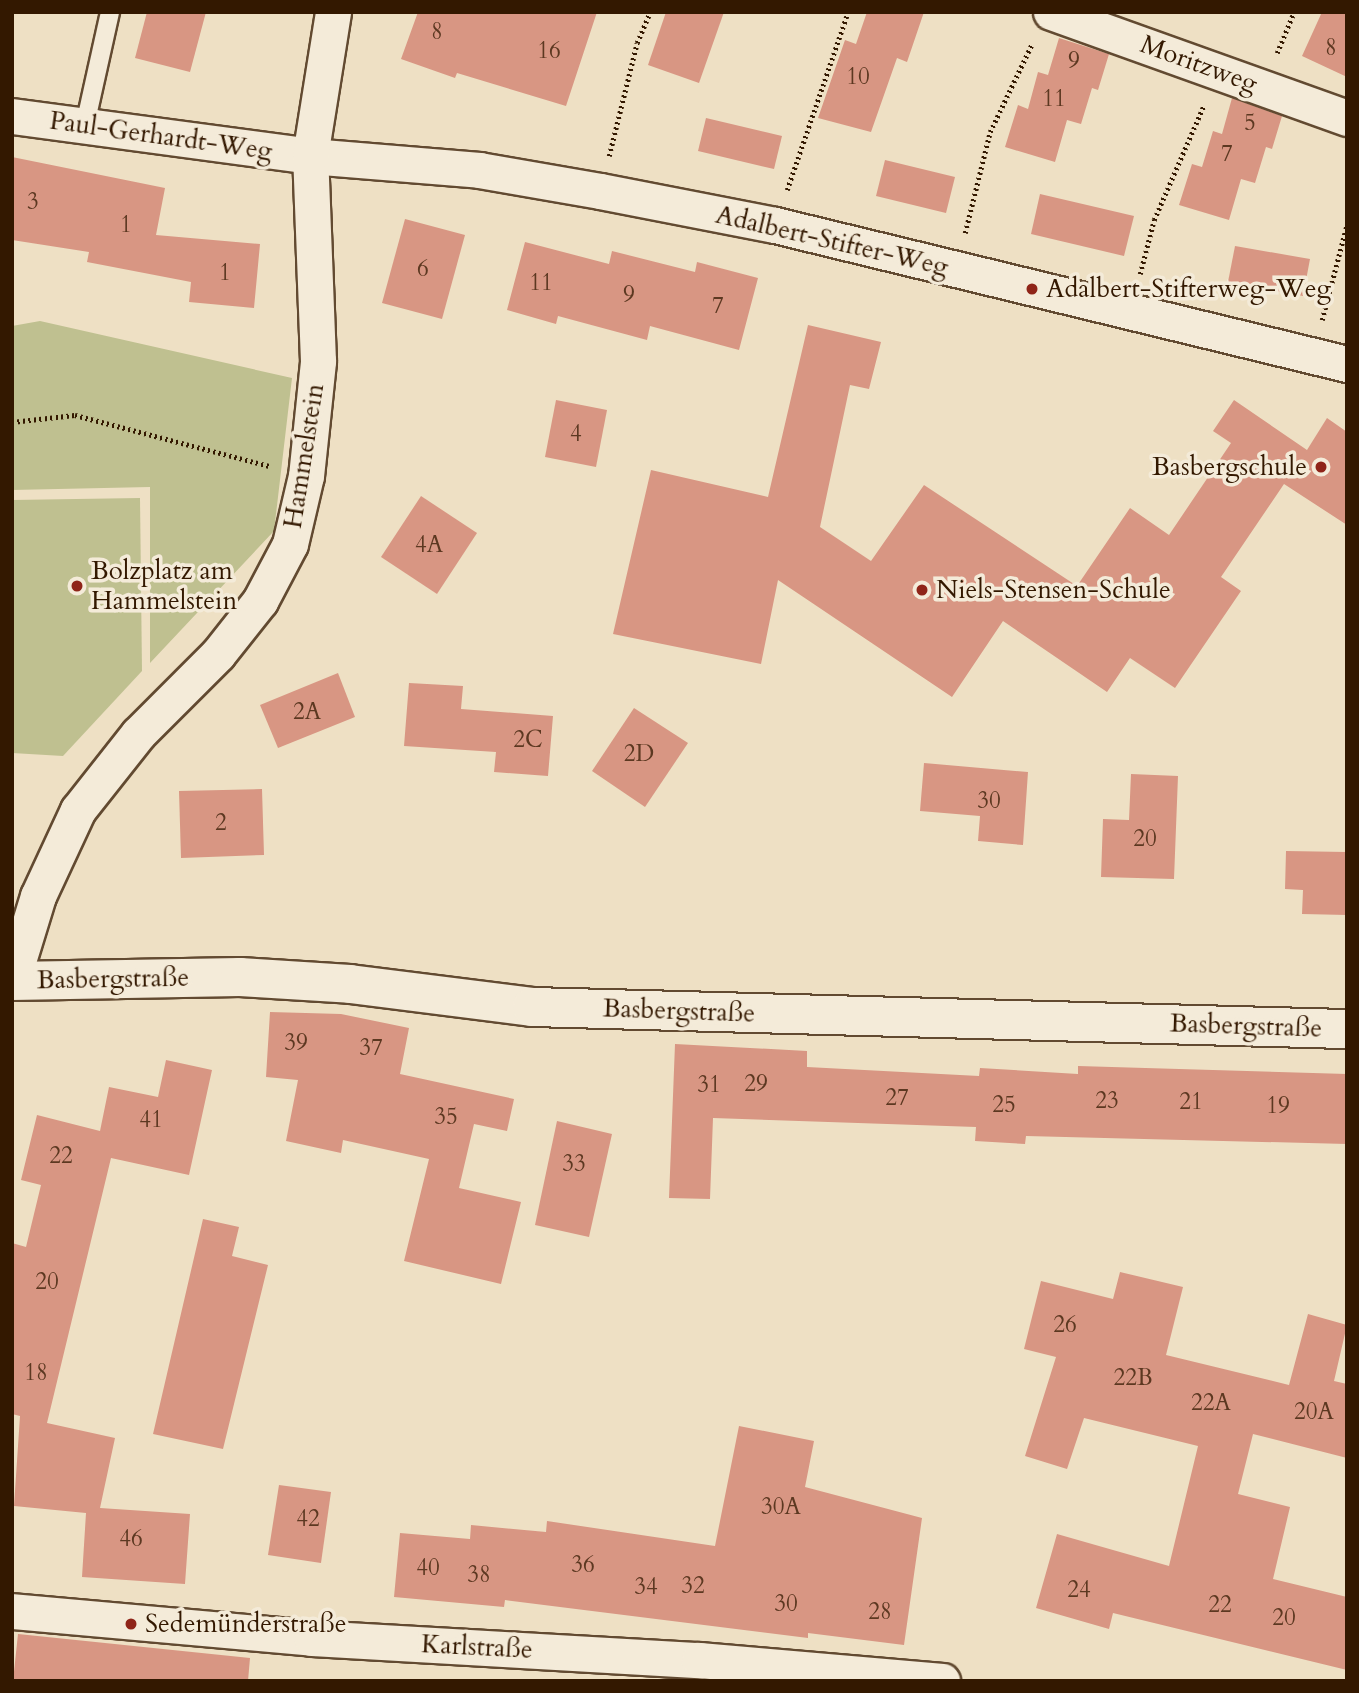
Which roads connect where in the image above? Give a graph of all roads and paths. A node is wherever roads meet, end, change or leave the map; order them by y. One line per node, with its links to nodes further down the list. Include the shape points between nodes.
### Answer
1 (110, 12): 9 (lane)
2 (333, 12): 10 (street, Hammelstein)
3 (650, 12): 11 (path, via 637,43)
4 (849, 12): 13 (path)
5 (1043, 24): 6 (street, Moritzweg); 14 (path, via 990,132)
6 (1219, 70): 8 (street, Moritzweg); 15 (path, via 1154,220)
7 (12, 116): 9 (street, Paul-Gerhardt-Weg)
8 (1347, 118)
9 (85, 125): 10 (street, Paul-Gerhardt-Weg)
10 (310, 156): 11 (street, Adalbert-Stifter-Weg, via 479,170); 18 (street, Hammelstein, via 318,361)
11 (600, 191): 13 (street, Adalbert-Stifter-Weg)
12 (1347, 224): 16 (path)
13 (775, 225): 14 (street, Adalbert-Stifter-Weg)
14 (956, 271): 15 (street, Adalbert-Stifter-Weg)
15 (1130, 312): 16 (street, Adalbert-Stifter-Weg)
16 (1330, 361)
17 (12, 422): 18 (path, via 75,415)
18 (306, 476): 19 (street, Hammelstein, via 290,544 260,601 218,654 138,734 78,810 38,896)
19 (12, 981): 20 (main road, Basbergstraße, via 240,977 350,984 532,1007)
20 (1347, 1029)
21 (12, 1611): 22 (street, Karlstraße, via 312,1638 699,1660)
22 (943, 1681)

